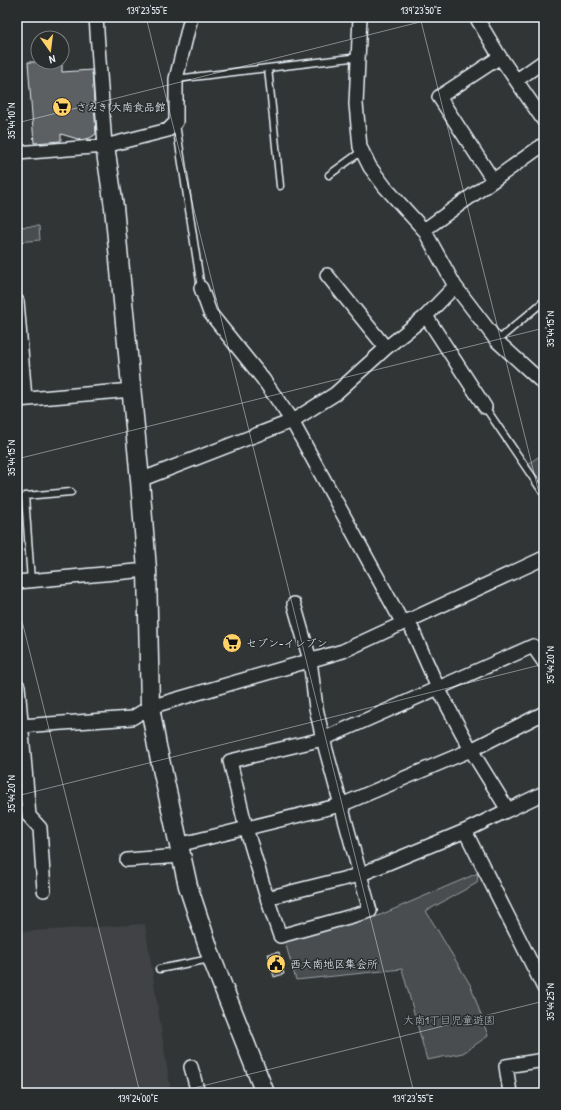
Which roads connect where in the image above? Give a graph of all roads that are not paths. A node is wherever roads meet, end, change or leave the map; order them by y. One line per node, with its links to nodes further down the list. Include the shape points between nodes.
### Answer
1 (96, 17): 14 (street)
2 (191, 17): 9 (street)
3 (360, 17): 6 (street)
4 (476, 17): 5 (street)
5 (500, 56): 10 (street); 18 (street, via 439,97)
6 (359, 57): 8 (lane); 15 (street, via 356,104)
7 (544, 61): 10 (street)
8 (268, 68): 9 (lane); 19 (lane)
9 (176, 79): 12 (street)
10 (517, 80): 11 (street)
11 (544, 121)
12 (176, 122): 14 (street, via 168,130); 23 (lane)
13 (544, 144): 18 (street)
14 (105, 146): 16 (street); 30 (street, via 114,207)
15 (362, 151): 17 (lane); 20 (street, via 385,187)
16 (17, 153)
17 (329, 175)
18 (493, 180): 20 (street)
19 (280, 186)
20 (424, 230): 22 (street)
21 (327, 275): 28 (street)
22 (455, 286): 26 (street); 27 (street)
23 (201, 288): 33 (street, via 210,313 263,379)
24 (17, 301): 31 (street)
25 (544, 301): 27 (lane)
26 (426, 316): 28 (street); 32 (street)
27 (497, 341): 29 (street)
28 (386, 348): 33 (street, via 335,394)
29 (544, 384)
30 (132, 390): 31 (street); 34 (street)
31 (21, 400)
32 (485, 407): 36 (lane)
33 (292, 421): 34 (street); 42 (street)
34 (140, 480): 38 (street)
35 (71, 492): 39 (lane, via 25,496)
36 (544, 494)
37 (544, 558): 42 (street)
38 (147, 570): 39 (street); 47 (street)
39 (31, 581): 40 (street)
40 (17, 582)
41 (294, 604): 43 (street)
42 (405, 621): 43 (street, via 343,651); 46 (street)
43 (310, 660): 47 (street); 50 (street)
44 (544, 662): 46 (street, via 533,646)
45 (18, 686): 49 (street)
46 (438, 688): 50 (street); 51 (street)
47 (150, 707): 49 (street, via 132,718); 58 (street)
48 (544, 713): 51 (street)
49 (21, 726): 52 (street)
50 (323, 739): 54 (street); 56 (street, via 230,761)
51 (471, 750): 54 (street); 55 (street)
52 (20, 757): 61 (street, via 29,816 40,828)
53 (544, 793): 55 (street)
54 (341, 805): 56 (street); 60 (street)
55 (508, 810): 57 (street)
56 (246, 828): 58 (street); 62 (street)
57 (466, 831): 60 (street); 65 (street)
58 (179, 851): 59 (street); 63 (street)
59 (127, 860)
60 (359, 875): 62 (street); 62 (street, via 370,911 280,936)
61 (44, 890)
62 (267, 898)
63 (212, 959): 64 (lane); 69 (street)
64 (159, 969)
65 (544, 988)
66 (544, 1060): 70 (street, via 506,1066)
67 (191, 1067): 68 (street)
68 (198, 1093)
69 (265, 1093)
70 (510, 1093)

